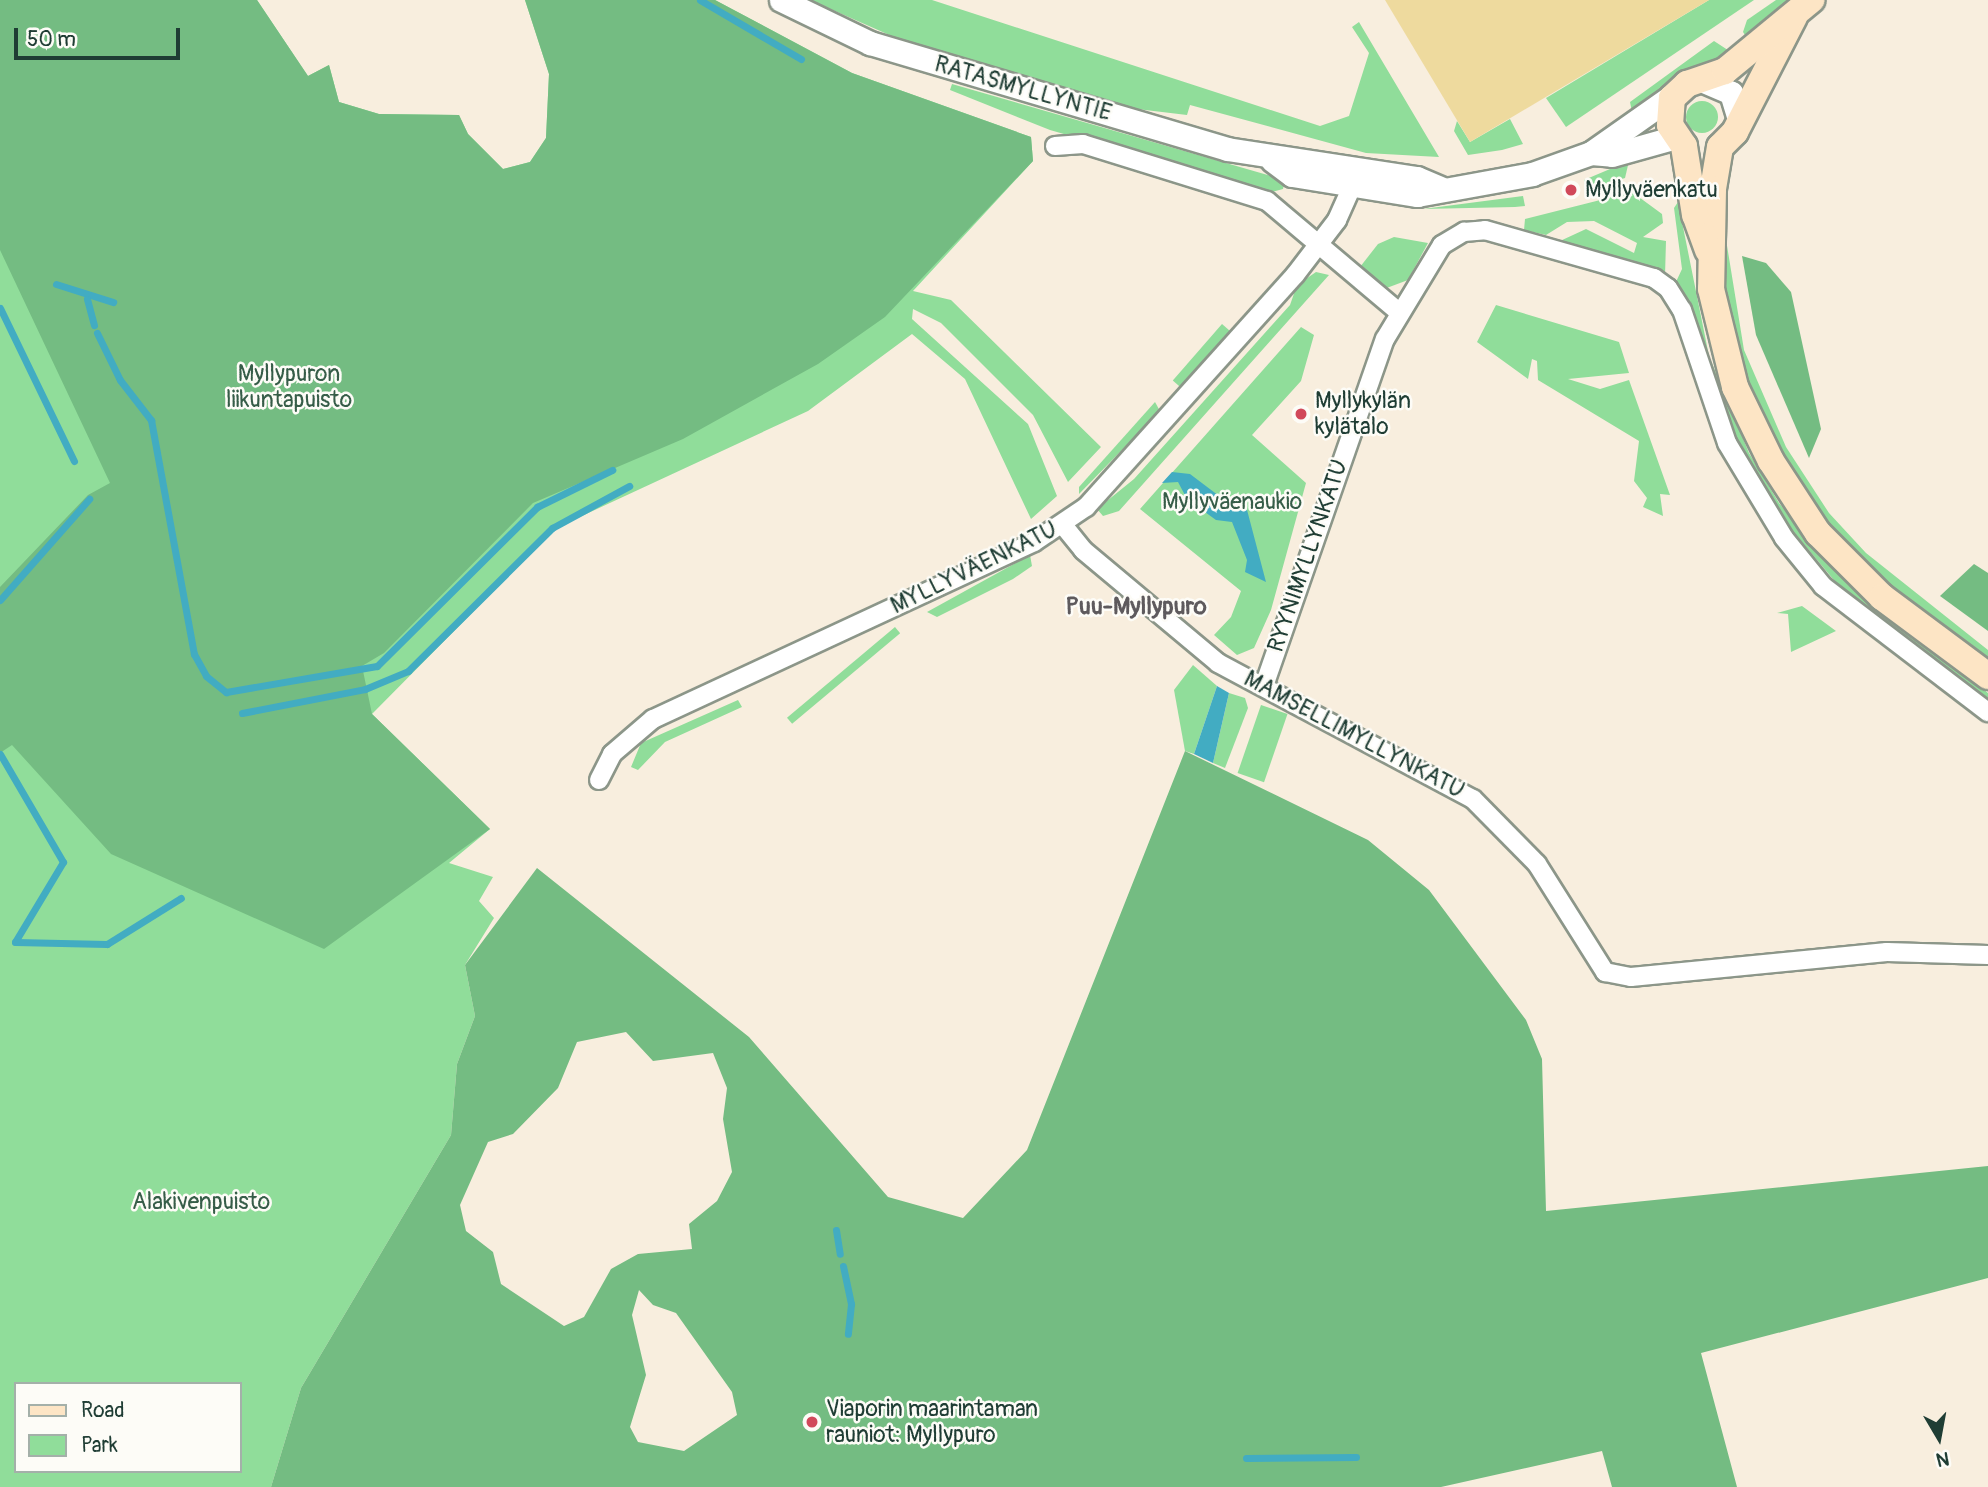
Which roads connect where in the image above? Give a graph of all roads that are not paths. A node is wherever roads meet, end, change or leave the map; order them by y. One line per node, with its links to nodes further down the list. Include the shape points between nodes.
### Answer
1 (781, 0): 10 (street, RATASMYLLYNTIE, via 870,43 942,66 1272,160 1299,158)
2 (1802, 9): 3 (main road, via 1725,71); 5 (main road)
3 (1701, 80): 4 (main road); 5 (street, via 1731,93)
4 (1676, 93): 6 (main road, via 1668,112); 9 (street, RATASMYLLYNTIE)
5 (1739, 119): 8 (main road)
6 (1680, 141): 8 (street); 9 (street, RATASMYLLYNTIE, via 1612,155); 12 (main road, via 1695,215)
7 (1055, 146): 11 (street, via 1083,144 1267,201)
8 (1720, 147): 12 (main road)
9 (1591, 153): 10 (street, RATASMYLLYNTIE, via 1532,174 1417,195)
10 (1356, 179): 11 (street, MYLLYVÄENKATU)
11 (1320, 245): 13 (street); 14 (street, MYLLYVÄENKATU, via 1097,497)
12 (1708, 250): 15 (main road, via 1711,289 1735,387 1793,499 1882,597)
13 (1399, 312): 16 (street, RYYNIMYLLYNKATU, via 1374,362); 17 (street, RYYNIMYLLYNKATU, via 1442,245 1475,230 1654,278 1678,300 1727,443 1784,538 1823,586)
14 (1063, 525): 16 (street, MAMSELLIMYLLYNKATU, via 1083,550 1218,663); 18 (street, MYLLYVÄENKATU, via 653,719 612,754)
15 (1988, 676)
16 (1265, 683): 19 (street, MAMSELLIMYLLYNKATU, via 1473,799 1537,864 1580,939 1605,972 1617,977 1887,952)
17 (1988, 712)
18 (599, 780)
19 (1988, 955)

